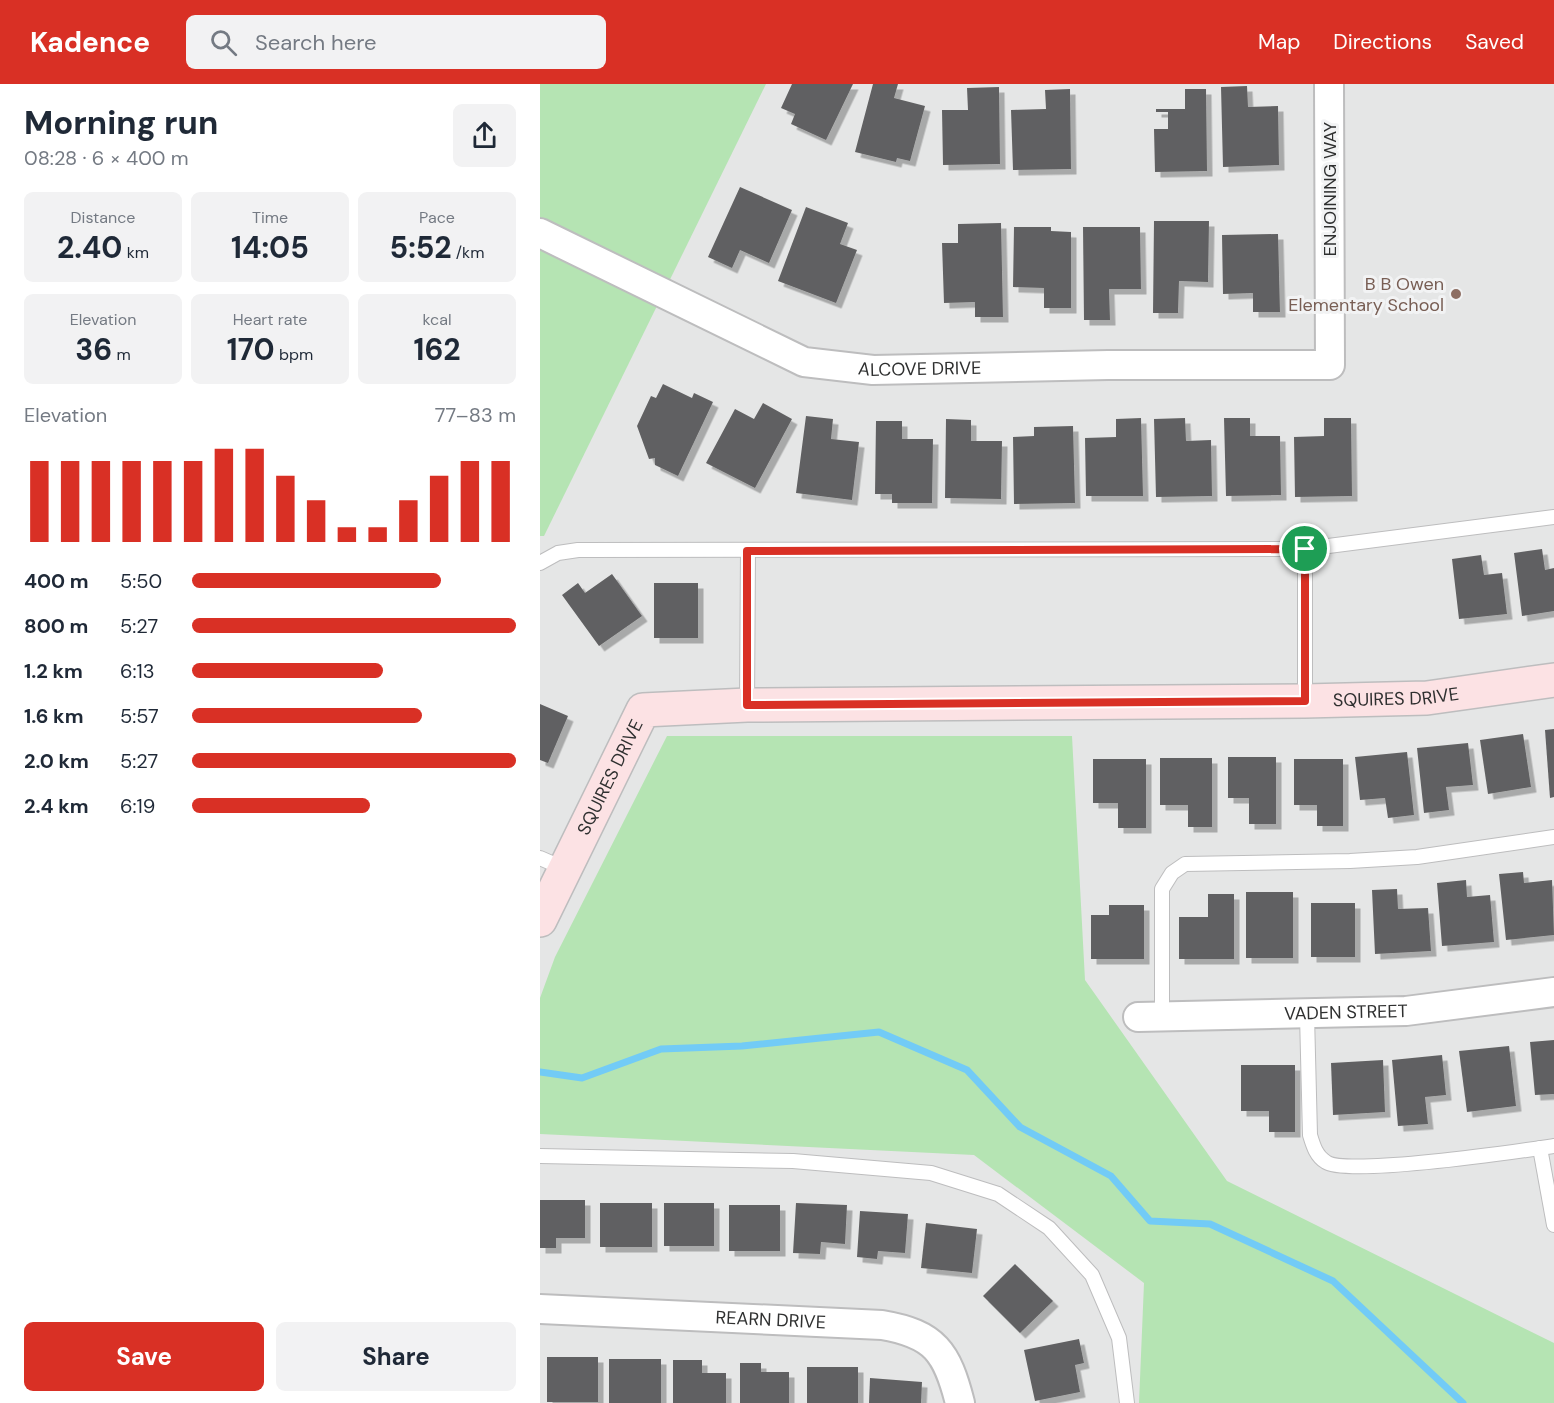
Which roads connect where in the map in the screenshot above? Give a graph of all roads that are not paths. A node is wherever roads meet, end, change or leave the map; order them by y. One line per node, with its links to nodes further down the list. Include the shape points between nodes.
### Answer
1 (1329, 84): 3 (street, ENJOINING WAY)
2 (540, 233): 3 (street, ALCOVE DRIVE, via 804,362 873,370)
3 (1330, 365)
4 (1554, 516): 5 (lane)
5 (1305, 549): 6 (lane); 9 (lane)
6 (747, 551): 7 (lane, via 578,550 558,553); 10 (lane)
7 (540, 563)
8 (1554, 680): 9 (street, SQUIRES DRIVE, via 1427,698)
9 (1305, 701): 10 (street, SQUIRES DRIVE)
10 (747, 705): 12 (street, SQUIRES DRIVE, via 643,710)
11 (1554, 837): 16 (lane, via 1418,857 1185,864 1172,873 1162,889)
12 (552, 863): 13 (street, SQUIRES DRIVE)
13 (540, 920)
14 (1554, 992): 15 (street, VADEN STREET, via 1406,1011)
15 (1307, 1015): 16 (street, VADEN STREET); 18 (lane, via 1310,1135 1314,1149 1326,1163 1342,1167 1378,1166)
16 (1150, 1016)
17 (1554, 1146): 18 (lane)
18 (1539, 1148): 20 (lane)
19 (540, 1156): 23 (lane, via 816,1163 931,1173 998,1194 1049,1228 1092,1275 1119,1338)
20 (1554, 1225)
21 (540, 1309): 22 (street, REARN DRIVE, via 905,1329 925,1337 941,1353)
22 (960, 1403)
23 (1127, 1403)

